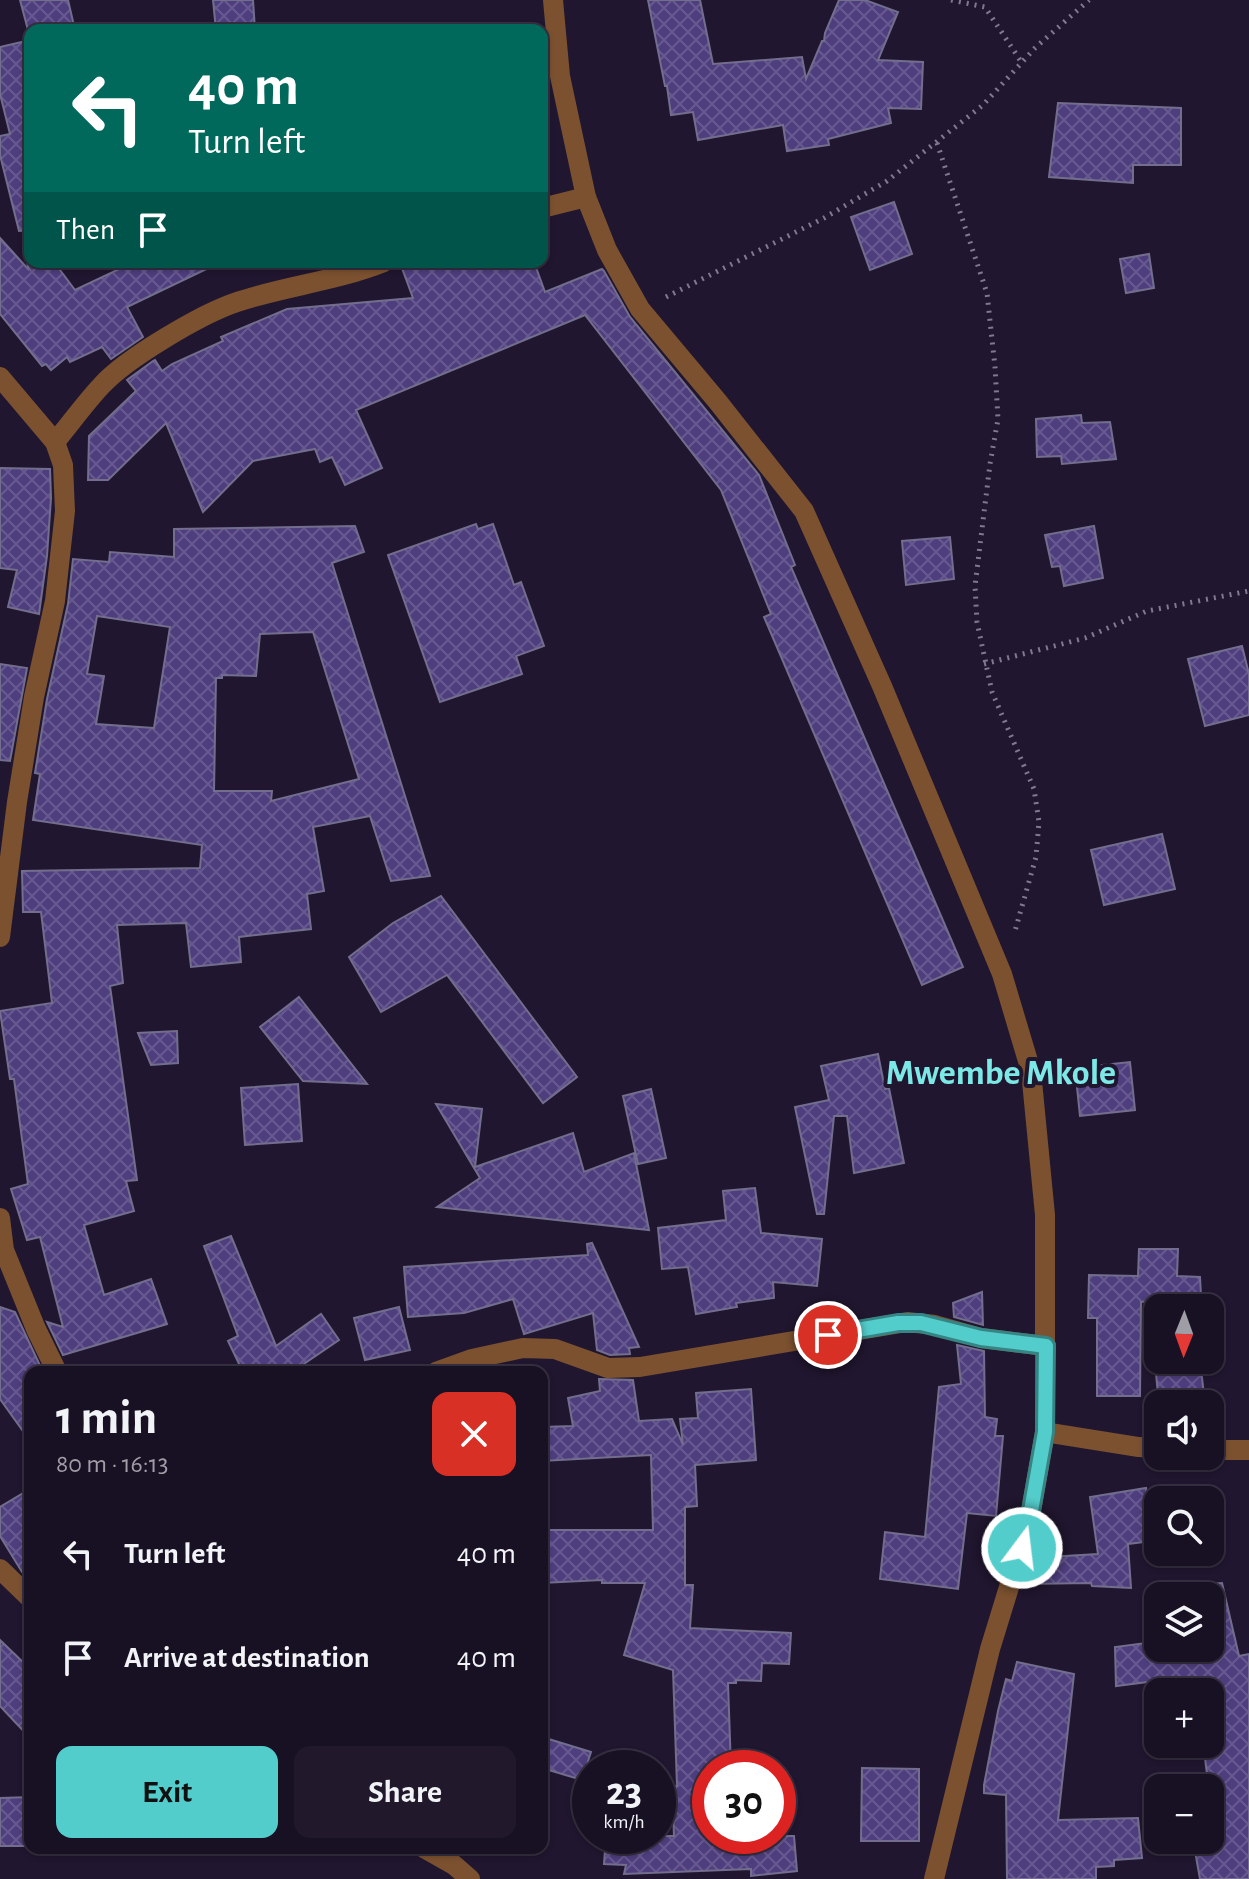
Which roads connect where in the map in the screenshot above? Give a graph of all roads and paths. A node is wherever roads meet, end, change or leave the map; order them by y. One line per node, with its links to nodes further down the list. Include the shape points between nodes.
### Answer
1 (553, 0): 6 (street, via 560,76)
2 (951, 0): 4 (path, via 985,7)
3 (1089, 0): 4 (path)
4 (1022, 63): 5 (path)
5 (937, 143): 9 (path, via 887,181 824,218); 13 (path, via 987,293 995,367 998,419 975,586)
6 (586, 197): 7 (street); 9 (street, via 607,250)
7 (548, 206)
8 (369, 268): 11 (street, via 235,303 154,345 104,383)
9 (640, 309): 15 (street, via 804,511)
10 (0, 377): 11 (street)
11 (55, 442): 14 (street, via 63,465 63,526 55,601 34,697)
12 (1249, 591): 13 (path, via 1147,611 1085,638)
13 (984, 664): 15 (path, via 1034,789 1039,822 1036,857)
14 (0, 937)
15 (1002, 974): 17 (street, via 1031,1071 1045,1215)
16 (0, 1218): 18 (street, via 4,1250)
17 (1046, 1346): 19 (street, via 907,1322 640,1367 608,1368 555,1349 523,1348); 20 (street)
18 (54, 1366)
19 (453, 1366)
20 (1045, 1432): 21 (street); 28 (street, via 1029,1522 990,1649)
21 (1144, 1446)
22 (1224, 1450): 23 (street)
23 (1249, 1450)
24 (0, 1569): 25 (street)
25 (24, 1592)
26 (435, 1854): 27 (street)
27 (470, 1879)
28 (934, 1879)

